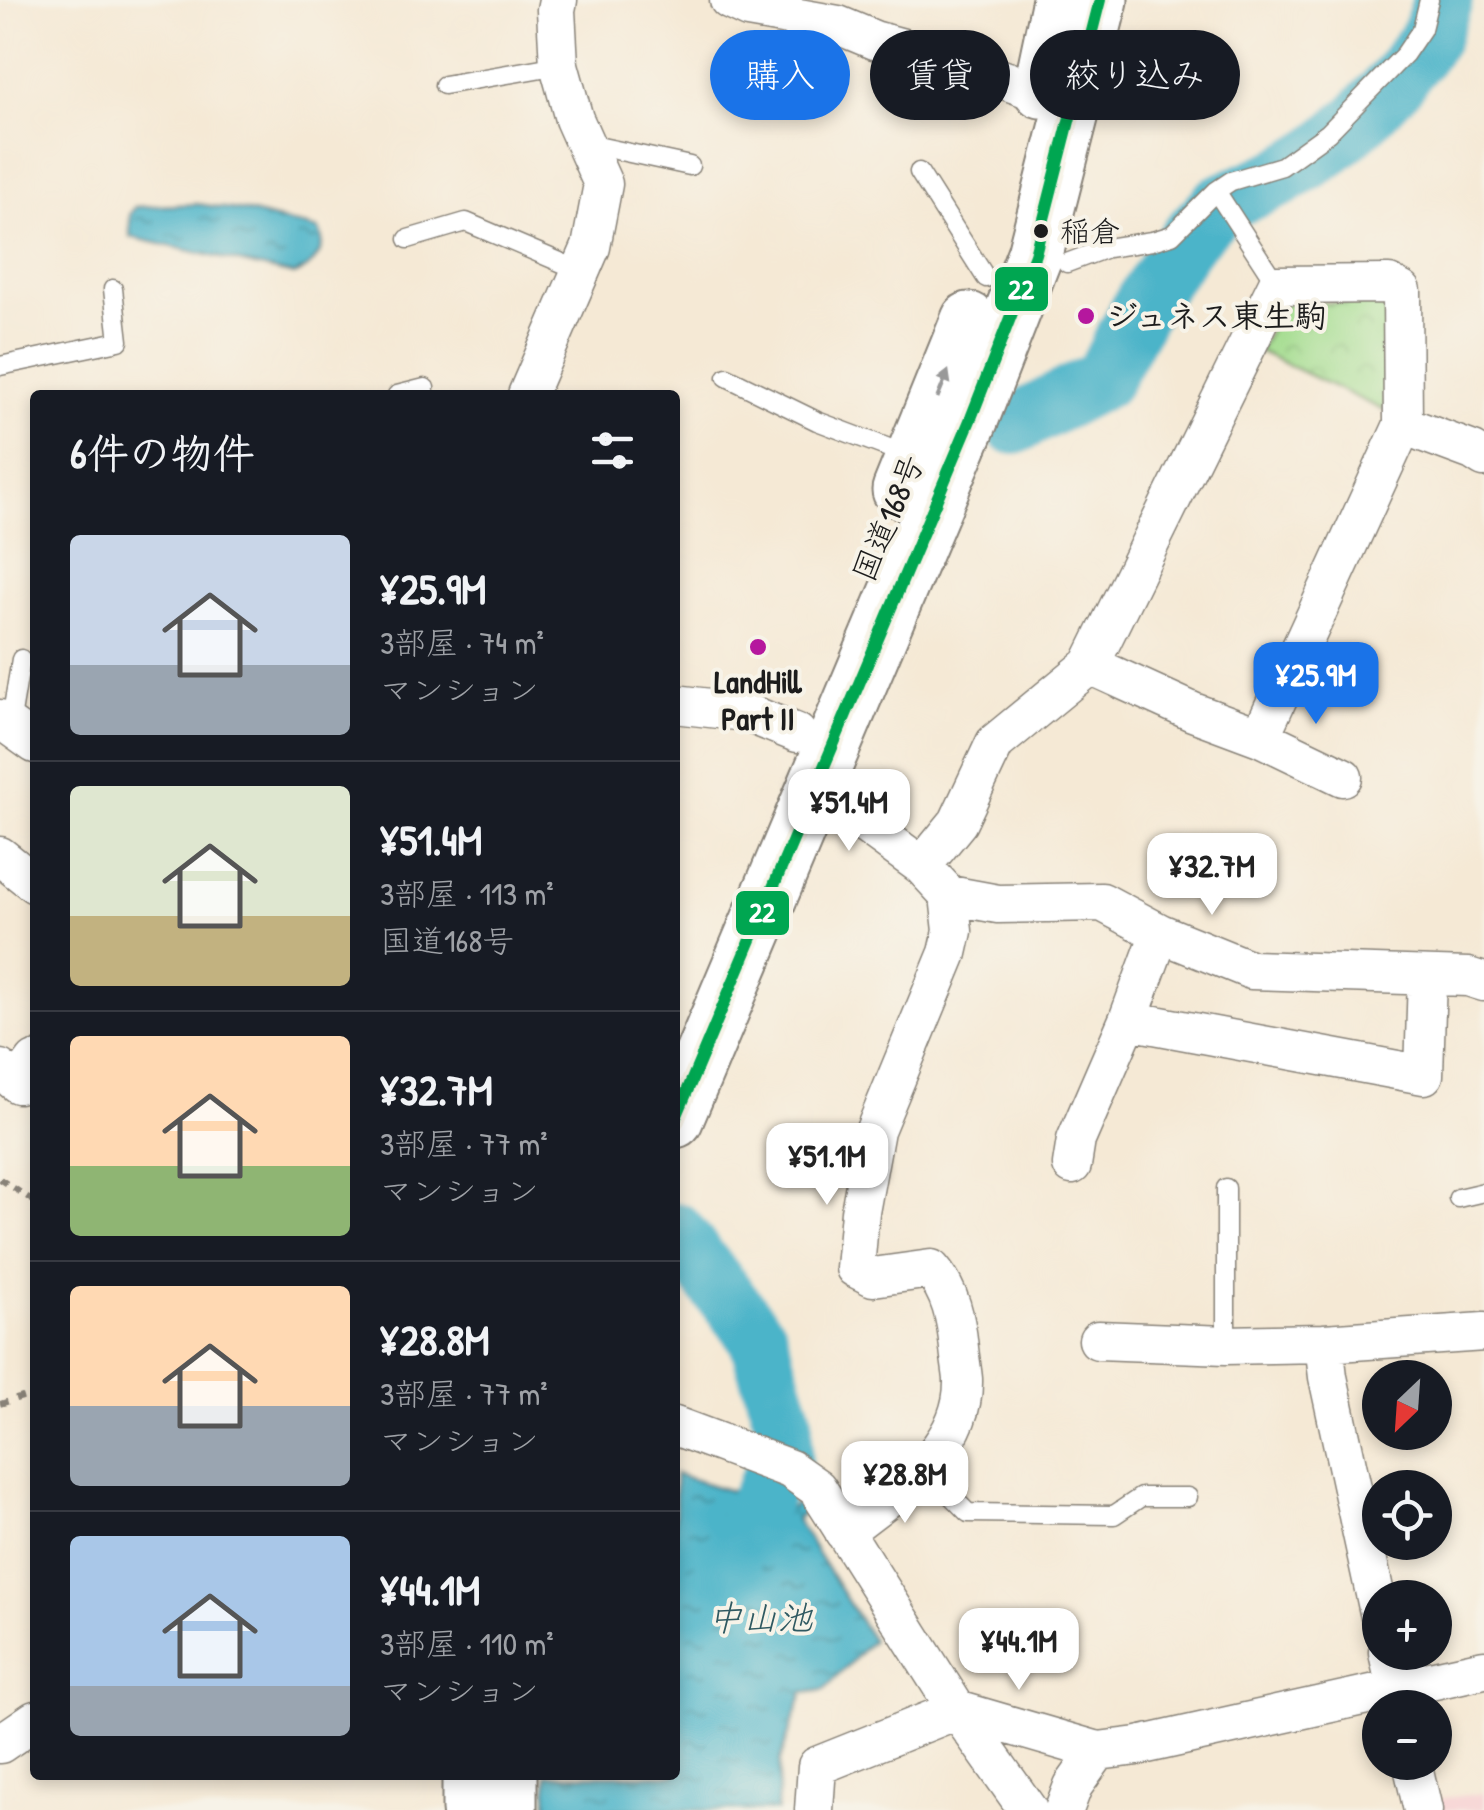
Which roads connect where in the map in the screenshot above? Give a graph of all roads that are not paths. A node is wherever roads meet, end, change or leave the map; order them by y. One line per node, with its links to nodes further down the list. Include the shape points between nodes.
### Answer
1 (558, 0): 7 (street)
2 (728, 0): 9 (street, via 838,25)
3 (1060, 0): 6 (highway, 国道168号)
4 (1100, 0): 36 (highway, 国道168号, via 1034,254)
5 (1428, 0): 14 (lane, via 1422,29 1405,54 1328,132 1282,166)
6 (1054, 30)
7 (559, 65): 8 (lane); 11 (street)
8 (444, 85)
9 (1030, 89)
10 (1034, 120): 18 (highway, 国道168号)
11 (585, 144): 12 (lane); 17 (street, via 603,184)
12 (690, 166)
13 (919, 172): 18 (lane)
14 (1216, 190): 16 (lane, via 1172,235); 19 (lane)
15 (408, 238): 17 (lane, via 466,222)
16 (1066, 263)
17 (582, 270): 25 (street)
18 (986, 278): 27 (highway, 国道168号, one-way to 18)
19 (1278, 286): 26 (street, via 1390,284 1402,291); 30 (street)
20 (113, 289): 21 (lane, via 119,341)
21 (0, 366)
22 (727, 378): 27 (lane)
23 (425, 388): 24 (lane)
24 (417, 390)
25 (530, 390)
26 (1403, 425): 28 (street); 34 (street)
27 (913, 457): 33 (highway, 国道168号)
28 (1484, 458)
29 (21, 659): 32 (lane)
30 (1090, 665): 34 (street); 38 (street, via 995,743 958,822)
31 (680, 705): 33 (street, via 745,712)
32 (15, 730)
33 (798, 733): 44 (highway, 国道168号)
34 (1260, 737): 35 (street)
35 (1343, 777)
36 (815, 788): 38 (street); 48 (highway, 国道168号)
37 (0, 856): 39 (street)
38 (922, 866): 40 (street)
39 (30, 880)
40 (949, 895): 41 (street, via 998,904 1102,902); 58 (street, via 948,952 875,1130 855,1268 873,1278 932,1269 956,1318 963,1382 957,1415)
41 (1160, 932): 42 (street, via 1251,970); 45 (street)
42 (1427, 976): 43 (street); 45 (street, via 1424,1075)
43 (1484, 982)
44 (680, 1010)
45 (1128, 1020): 49 (street, via 1076,1140)
46 (30, 1068): 47 (street, via 18,1084)
47 (0, 1069)
48 (680, 1108)
49 (1072, 1165)
50 (1226, 1188): 56 (lane)
51 (1484, 1192): 52 (lane)
52 (1458, 1198)
53 (1484, 1332): 55 (street)
54 (1098, 1340): 56 (street)
55 (1324, 1343): 56 (street); 61 (street)
56 (1226, 1346)
57 (680, 1428): 60 (street, via 790,1469 817,1488)
58 (924, 1468): 59 (lane, via 968,1513 1114,1515 1141,1496); 60 (street)
59 (1188, 1497)
60 (844, 1532): 64 (street)
61 (1372, 1580)
62 (1484, 1669): 63 (street)
63 (1395, 1683): 67 (street)
64 (957, 1710): 67 (street); 73 (street, via 817,1766); 74 (street)
65 (30, 1723): 66 (street)
66 (0, 1744)
67 (1098, 1751): 75 (street)
68 (470, 1780): 71 (highway)
69 (509, 1780): 72 (highway)
70 (1416, 1780): 76 (street)
71 (470, 1810)
72 (509, 1810)
73 (814, 1810)
74 (1028, 1810)
75 (1064, 1810)
76 (1423, 1810)

